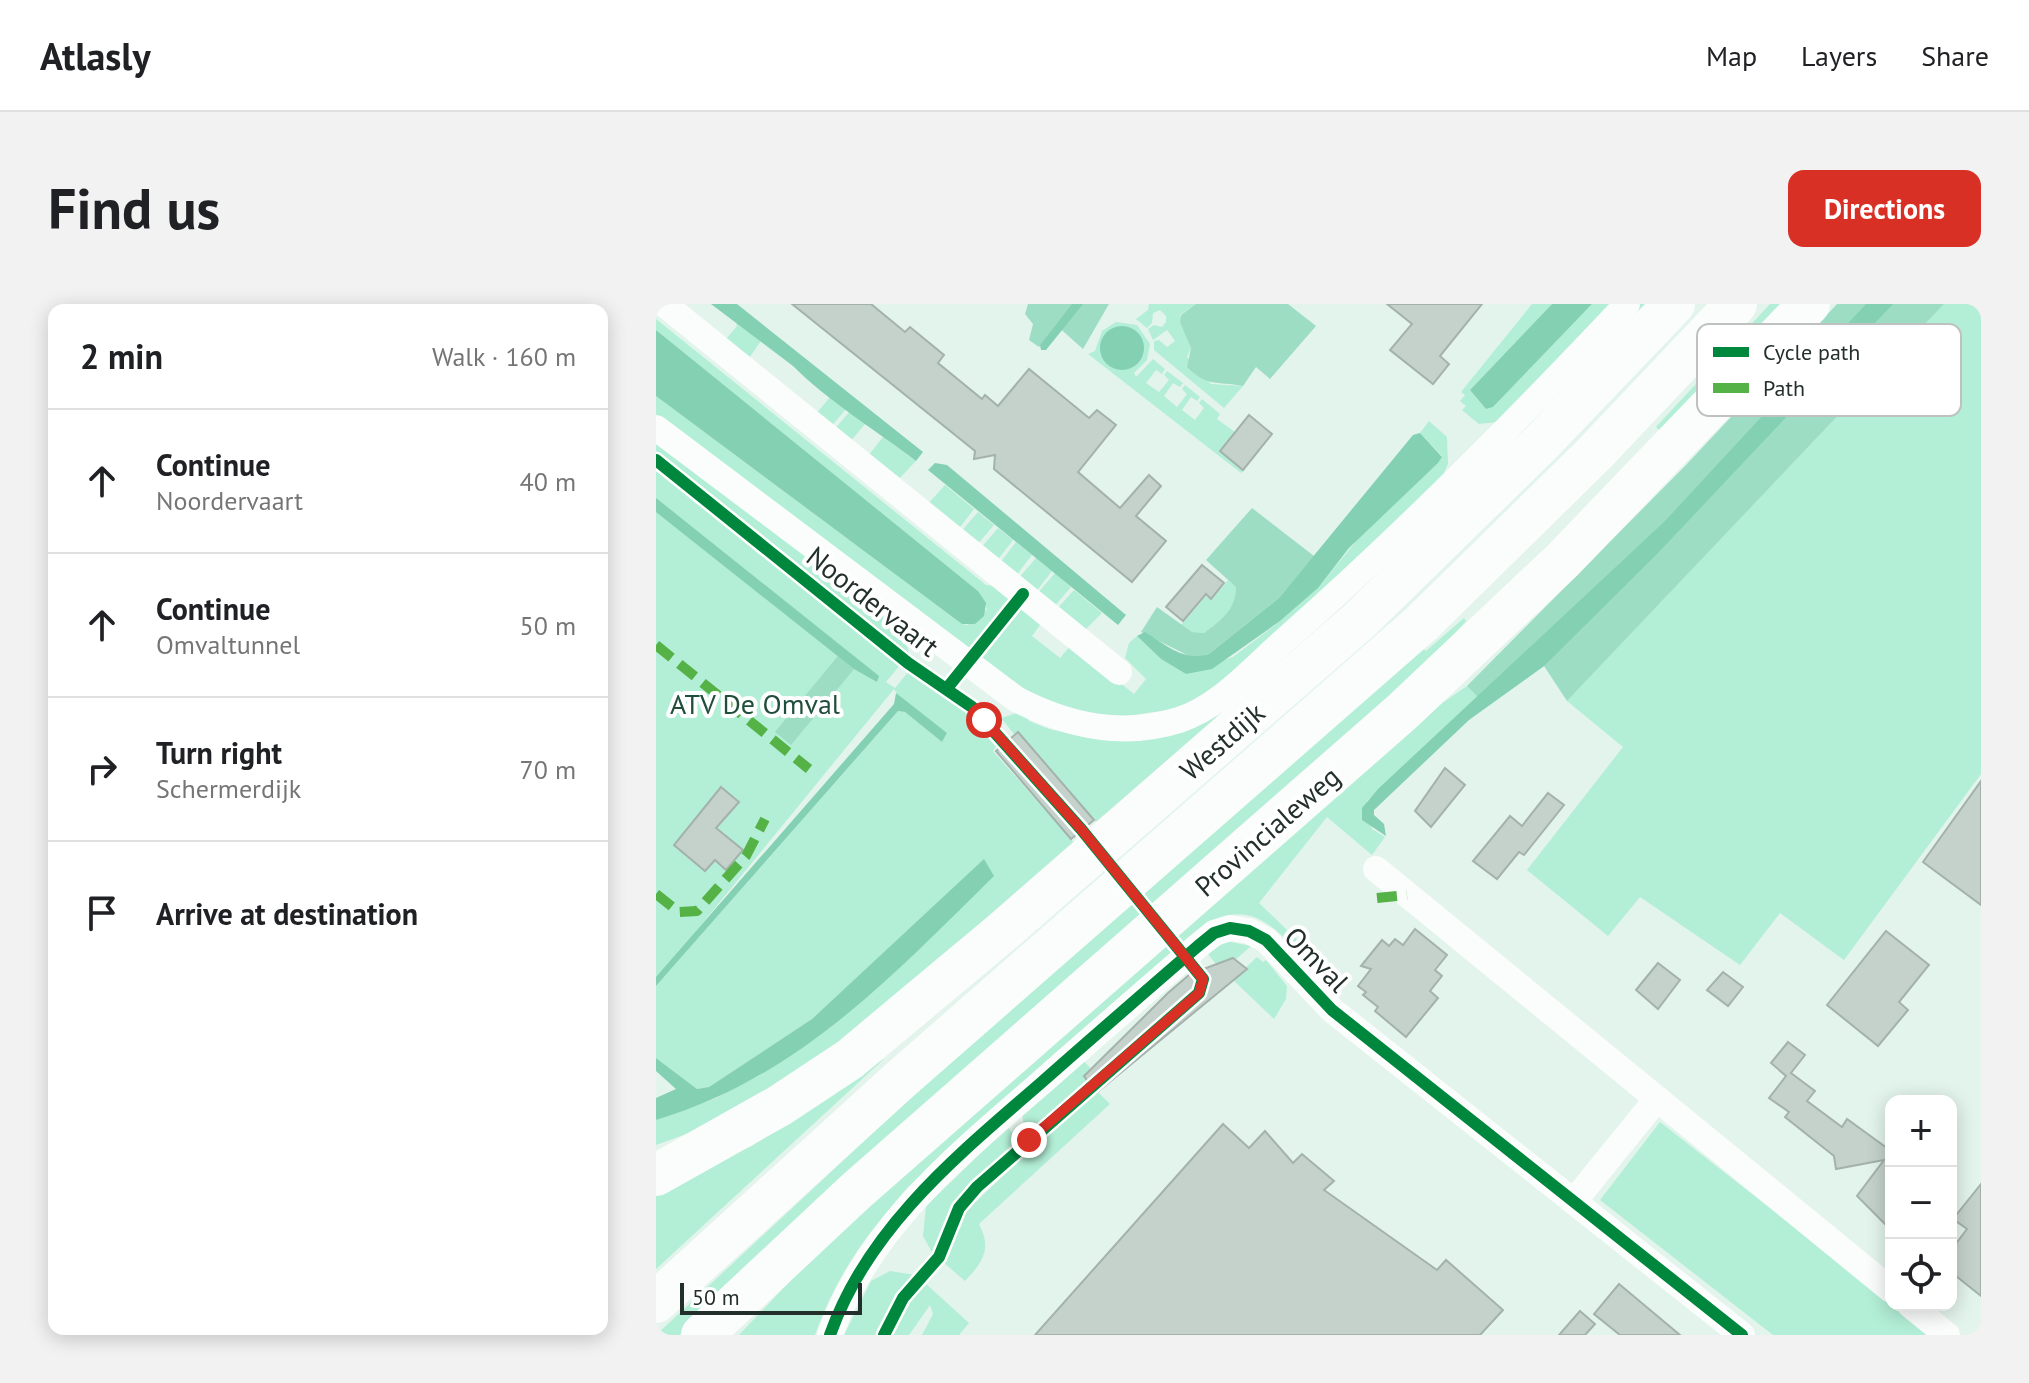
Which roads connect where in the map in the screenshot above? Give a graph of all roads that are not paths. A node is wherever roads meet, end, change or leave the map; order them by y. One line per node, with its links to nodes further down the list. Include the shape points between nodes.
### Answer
1 (664, 304): 12 (street)
2 (1627, 304): 11 (street, Westdijk, via 1332,598 1199,712 1132,729 1075,724 1016,699)
3 (1674, 304): 15 (main road, Westdijk, via 1521,463 1300,674 877,1038 817,1082)
4 (1736, 304): 6 (main road, Provincialeweg)
5 (1809, 304): 7 (main road, Provincialeweg)
6 (1717, 324)
7 (1790, 324)
8 (1697, 345): 20 (main road, Provincialeweg, via 1422,623)
9 (1702, 416): 22 (main road, Provincialeweg, via 1574,549 1414,702 856,1191)
10 (656, 428): 11 (street, Noordervaart)
11 (967, 663)
12 (1119, 672)
13 (1376, 869): 14 (street)
14 (1656, 1100): 18 (street); 19 (street)
15 (733, 1132): 16 (main road, Westdijk); 17 (main road, Westdijk)
16 (656, 1154)
17 (656, 1175)
18 (1575, 1200): 23 (street, Omval, via 1332,1010 1266,940 1239,928 1222,929 921,1192 867,1262); 24 (street, Omval)
19 (1885, 1285)
20 (656, 1302)
21 (1917, 1311): 25 (street)
22 (702, 1335)
23 (830, 1335)
24 (1742, 1335)
25 (1947, 1335)

